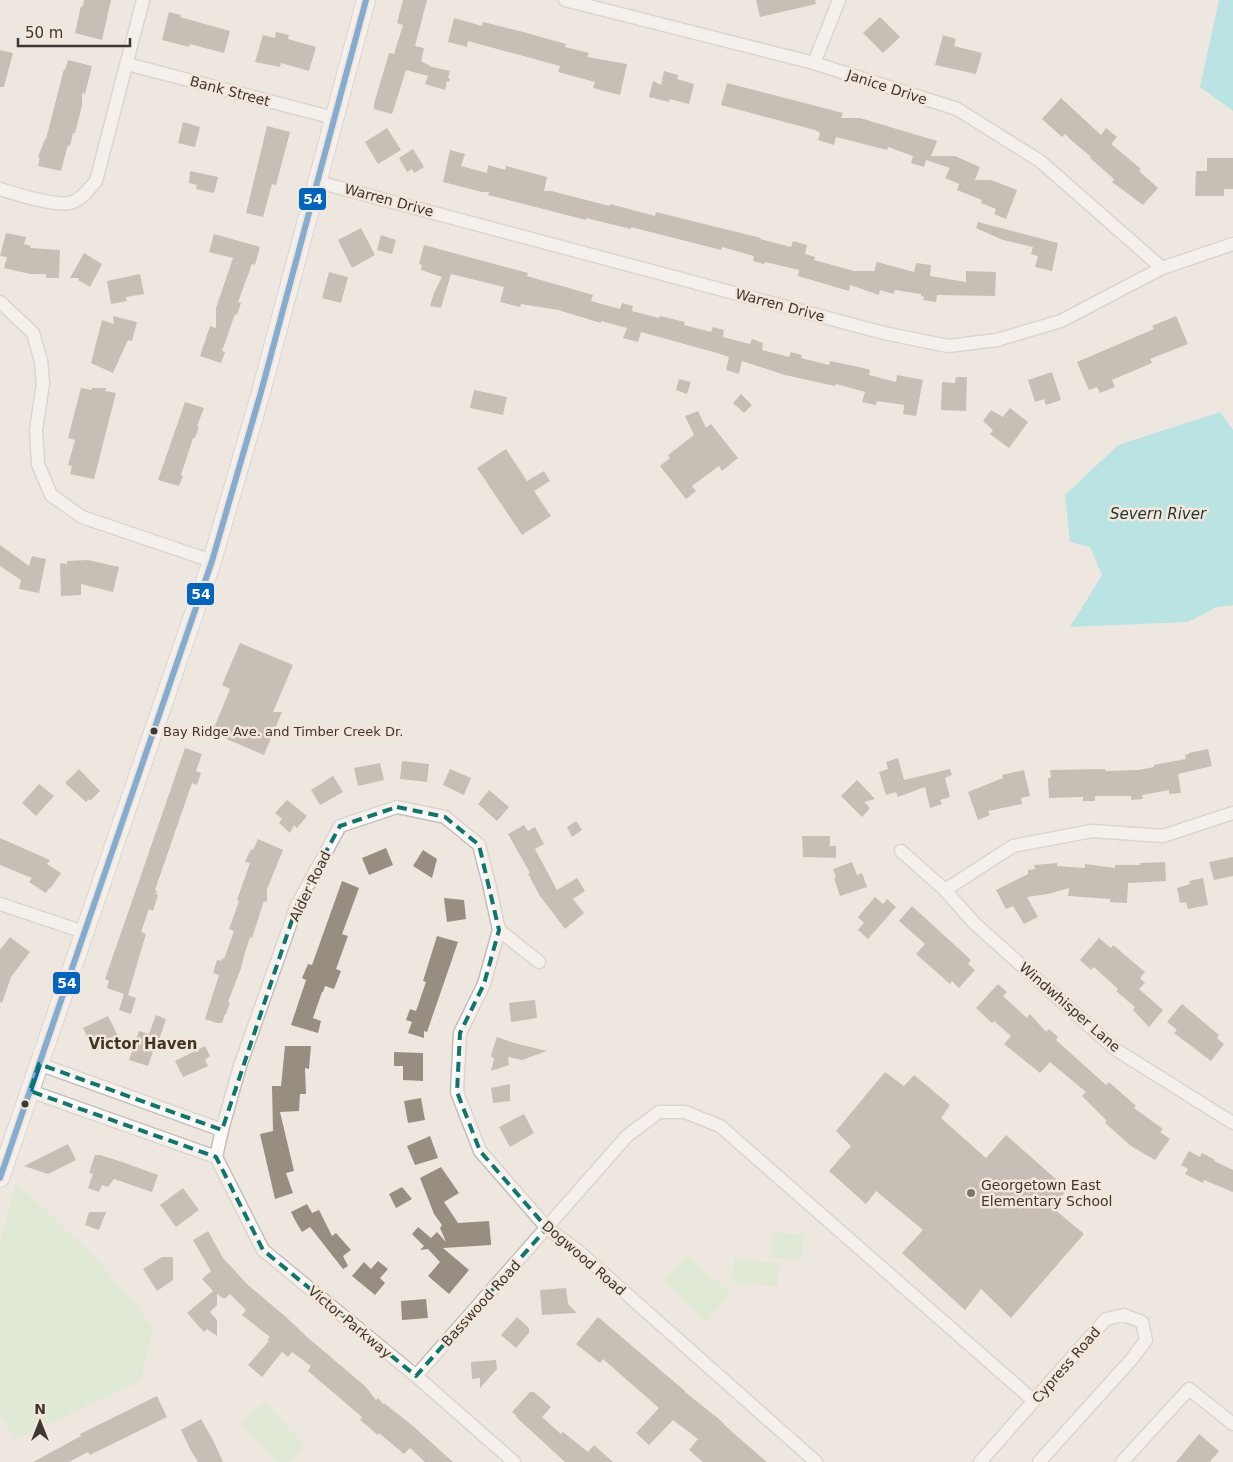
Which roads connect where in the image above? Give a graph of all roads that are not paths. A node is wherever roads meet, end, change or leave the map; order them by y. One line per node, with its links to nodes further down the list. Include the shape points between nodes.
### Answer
1 (144, 0): 6 (street)
2 (366, 0): 7 (main road)
3 (566, 0): 5 (street, Janice Drive)
4 (839, 0): 5 (street)
5 (814, 63): 11 (street, Janice Drive, via 957,109 1040,161)
6 (127, 64): 7 (street, Bank Street); 9 (street, via 96,181 84,195 72,203 51,202)
7 (334, 118): 8 (main road)
8 (318, 182): 11 (street, Warren Drive, via 874,330 948,346 997,340 1061,321); 13 (main road, via 262,392)
9 (0, 189)
10 (1233, 244): 11 (street, Warren Drive)
11 (1162, 268)
12 (0, 302): 13 (street, via 33,333 41,361 43,383 36,430 38,464 51,496 82,517)
13 (212, 561): 20 (main road)
14 (1233, 813): 17 (street, via 1163,836 1092,832 1013,846)
15 (901, 851): 17 (street, Windwhisper Lane)
16 (489, 884): 19 (street, Dogwood Road); 25 (street, Alder Road, via 478,845 445,817 398,807 340,826 297,905 240,1066)
17 (946, 890): 24 (street, Windwhisper Lane, via 974,923 1115,1049)
18 (0, 904): 20 (street)
19 (498, 930): 21 (street); 28 (street, Dogwood Road, via 484,984 460,1032 457,1092 480,1150)
20 (84, 932): 22 (main road)
21 (539, 962)
22 (39, 1064): 23 (main road); 25 (street)
23 (30, 1091): 26 (street); 27 (main road)
24 (1233, 1123)
25 (222, 1130): 26 (street)
26 (216, 1157): 29 (street, Victor Parkway, via 263,1250)
27 (0, 1178)
28 (547, 1228): 29 (street, Basswood Road); 30 (street, Basswood Road, via 627,1136 660,1112 684,1112 720,1126); 33 (street, Dogwood Road, via 577,1250)
29 (416, 1376): 32 (street, Victor Parkway)
30 (1034, 1401): 34 (street, Cypress Road); 35 (street, Cypress Road, via 1106,1319 1124,1315 1142,1322 1146,1340 1132,1360)
31 (1233, 1424): 36 (street, via 1189,1389)
32 (514, 1462)
33 (816, 1462)
34 (980, 1462)
35 (1039, 1462)
36 (1122, 1462)

